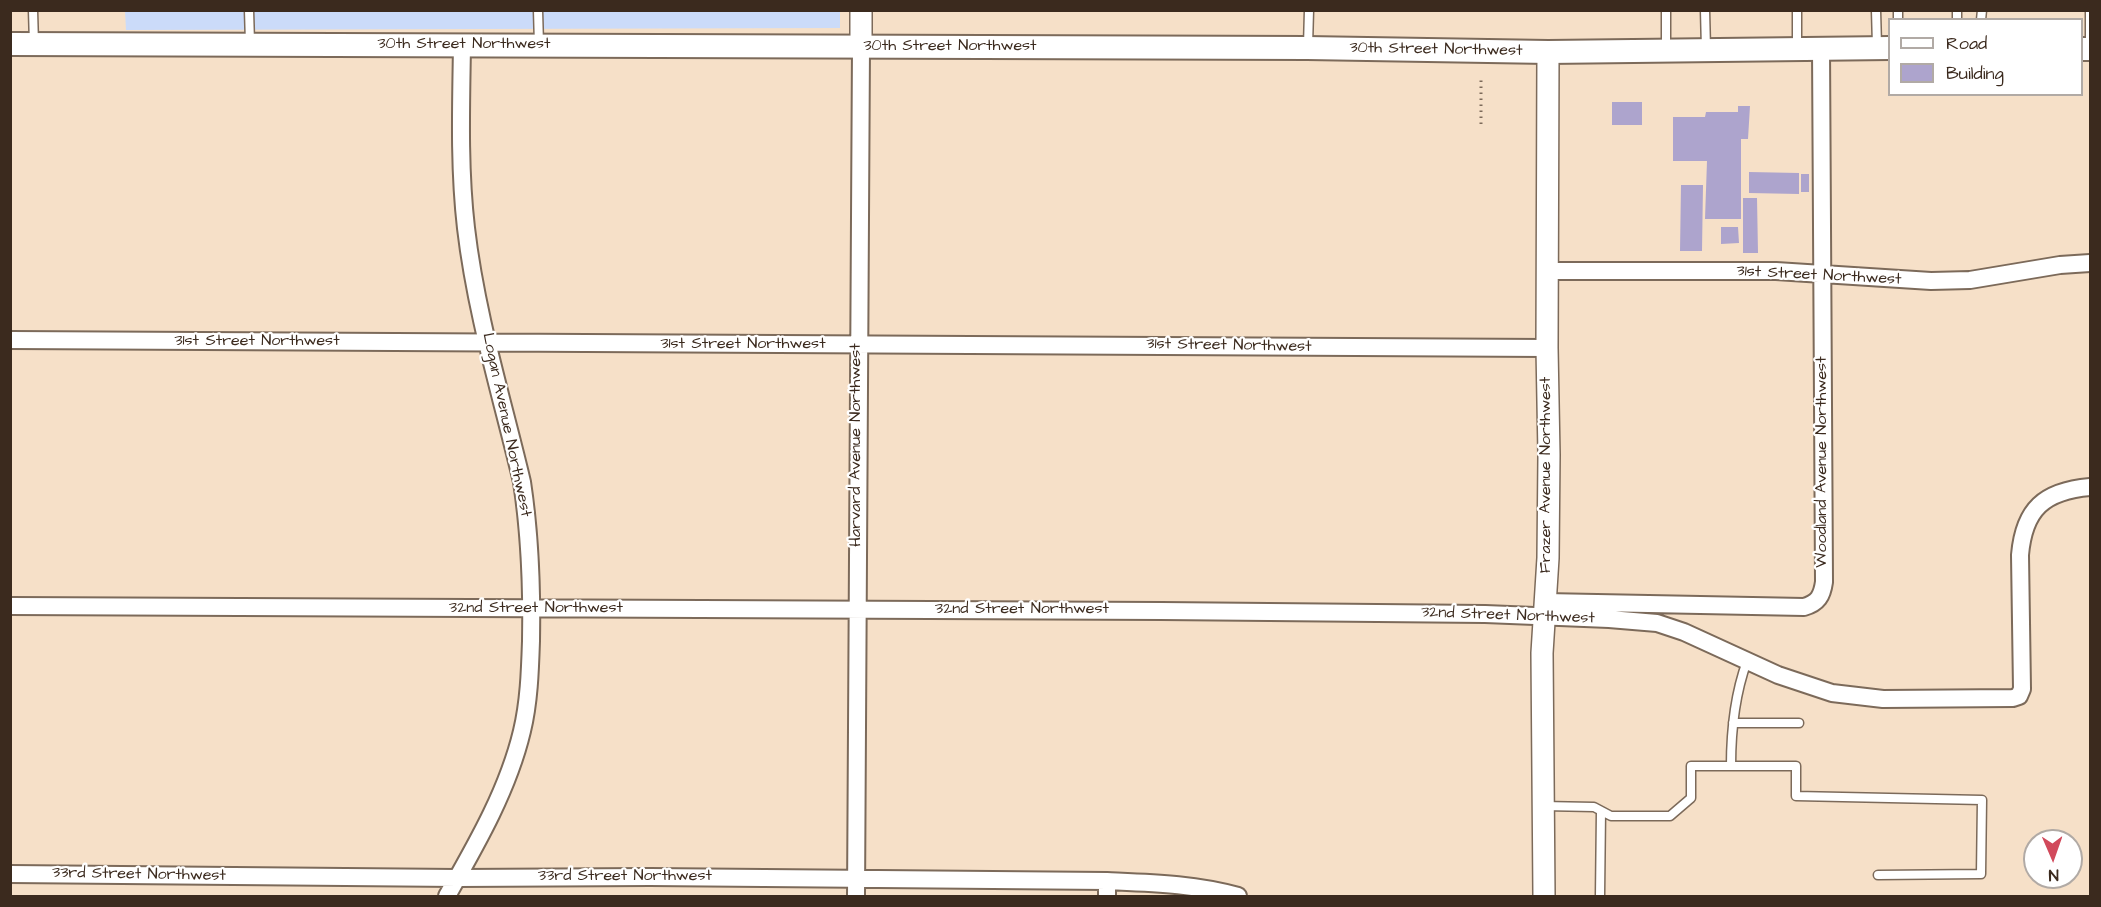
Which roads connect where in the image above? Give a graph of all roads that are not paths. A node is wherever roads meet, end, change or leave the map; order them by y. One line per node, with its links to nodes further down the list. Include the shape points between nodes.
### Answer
1 (33, 10): 12 (lane)
2 (249, 10): 13 (lane)
3 (538, 10): 14 (lane)
4 (861, 10): 16 (street, Harvard Avenue Northwest)
5 (1309, 10): 17 (lane)
6 (1666, 10): 22 (lane)
7 (1705, 10): 23 (lane)
8 (1797, 10): 18 (lane)
9 (1876, 10): 20 (lane)
10 (2090, 10): 21 (lane)
11 (10, 44): 12 (main road, 30th Street Northwest)
12 (34, 44): 13 (main road, 30th Street Northwest)
13 (250, 44): 15 (main road, 30th Street Northwest)
14 (539, 45): 15 (main road, 30th Street Northwest); 16 (main road, 30th Street Northwest)
15 (462, 46): 29 (street, Logan Avenue Northwest, via 460,123 466,228)
16 (861, 47): 17 (main road, 30th Street Northwest); 30 (street, Harvard Avenue Northwest)
17 (1307, 48): 24 (main road, 30th Street Northwest)
18 (1797, 48): 19 (main road, 30th Street Northwest); 23 (main road, 30th Street Northwest)
19 (1821, 48): 20 (main road, 30th Street Northwest); 27 (street, Woodland Avenue Northwest)
20 (1883, 48)
21 (2090, 49)
22 (1666, 50): 23 (main road, 30th Street Northwest); 24 (main road, 30th Street Northwest)
23 (1706, 50)
24 (1548, 52): 26 (street, Frazer Avenue Northwest)
25 (2091, 263): 27 (street, 31st Street Northwest, via 1970,280 1895,280)
26 (1547, 271): 27 (street, 31st Street Northwest); 31 (street, Frazer Avenue Northwest)
27 (1821, 273): 36 (street, Woodland Avenue Northwest, via 1824,582 1819,599 1804,607)
28 (10, 340): 29 (street, 31st Street Northwest)
29 (489, 343): 30 (street, 31st Street Northwest); 34 (street, Logan Avenue Northwest, via 525,501)
30 (858, 345): 31 (street, 31st Street Northwest); 35 (street, Harvard Avenue Northwest)
31 (1547, 348): 36 (street, Frazer Avenue Northwest)
32 (2091, 487): 37 (street, 32nd Street Northwest, via 2064,490 2043,501 2025,525 2020,555 2019,696 1883,699 1842,694 1806,686)
33 (10, 606): 34 (street, 32nd Street Northwest)
34 (532, 609): 35 (street, 32nd Street Northwest); 45 (street, Logan Avenue Northwest, via 530,673 522,732 497,800)
35 (857, 610): 36 (street, 32nd Street Northwest, via 1485,614); 46 (street, Harvard Avenue Northwest)
36 (1545, 610): 37 (street, 32nd Street Northwest, via 1657,623); 41 (street, Frazer Avenue Northwest)
37 (1747, 661): 38 (lane)
38 (1733, 723): 39 (lane); 40 (lane)
39 (1799, 723)
40 (1731, 766): 42 (lane, via 1691,766 1691,798 1670,816 1611,816); 44 (lane, via 1796,766 1796,796 1982,800 1981,874)
41 (1543, 806): 42 (lane, via 1594,807); 51 (street, Frazer Avenue Northwest)
42 (1601, 811): 52 (lane)
43 (10, 874): 45 (street, 33rd Street Northwest)
44 (1878, 875)
45 (457, 878): 46 (street, 33rd Street Northwest); 48 (street, Logan Avenue Northwest)
46 (856, 879): 47 (street, 33rd Street Northwest); 49 (street, Harvard Avenue Northwest)
47 (1107, 889): 50 (street, 33rd Street Northwest, via 1168,883)
48 (447, 897)
49 (856, 897)
50 (1238, 897)
51 (1544, 897)
52 (1600, 897)

